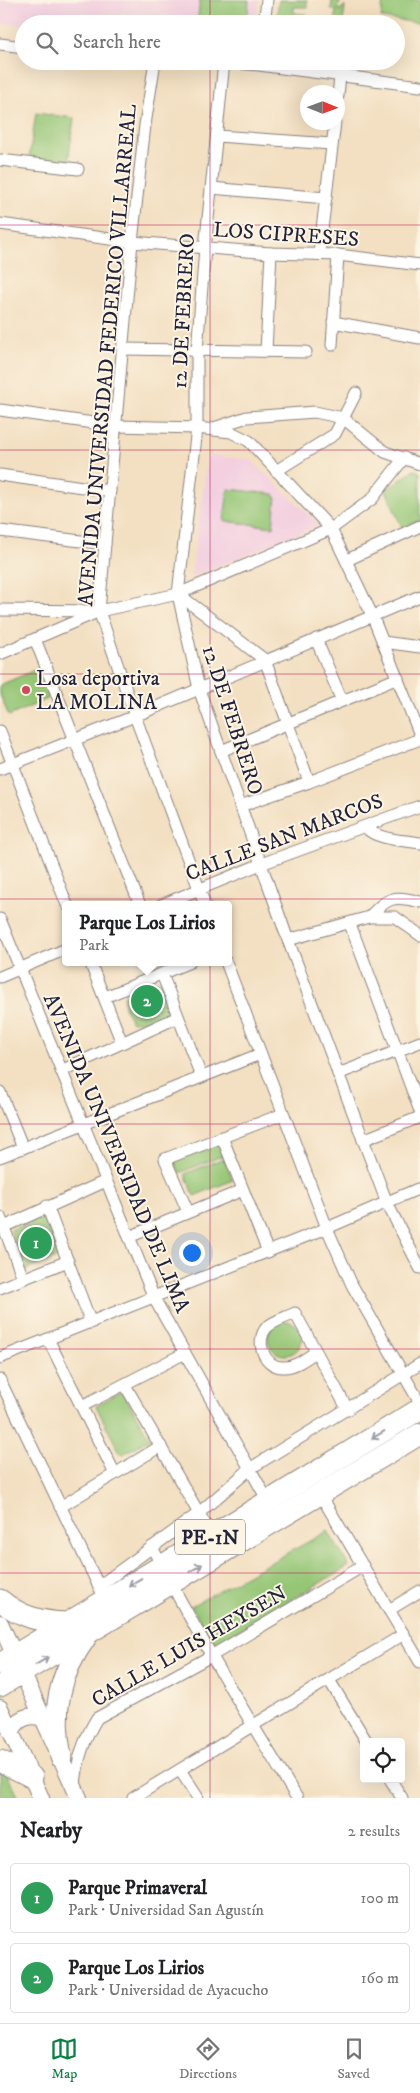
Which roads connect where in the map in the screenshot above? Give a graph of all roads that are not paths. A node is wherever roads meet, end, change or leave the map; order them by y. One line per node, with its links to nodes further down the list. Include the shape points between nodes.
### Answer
1 (267, 0): 2 (street)
2 (265, 15)
3 (0, 44): 4 (street)
4 (15, 46)
5 (154, 70): 19 (street, AVENIDA UNIVERSIDAD FEDERICO VILLARREAL)
6 (218, 70): 12 (street, 12 DE FEBRERO)
7 (303, 70): 8 (street)
8 (340, 76): 9 (street); 10 (street)
9 (339, 85)
10 (420, 86)
11 (333, 130): 13 (street)
12 (217, 136): 13 (street); 16 (street, 12 DE FEBRERO)
13 (332, 144): 17 (street)
14 (0, 160): 15 (street)
15 (78, 169)
16 (211, 188): 17 (street); 20 (street, 12 DE FEBRERO)
17 (326, 198): 22 (street)
18 (0, 224): 19 (street, LOS CIPRESES)
19 (132, 242): 20 (street, LOS CIPRESES); 28 (street, AVENIDA UNIVERSIDAD FEDERICO VILLARREAL)
20 (205, 248): 21 (street, LOS CIPRESES); 29 (street, 12 DE FEBRERO)
21 (271, 253): 22 (street, LOS CIPRESES); 30 (street)
22 (319, 254): 23 (street, LOS CIPRESES)
23 (338, 255): 24 (street, LOS CIPRESES); 25 (street)
24 (420, 265)
25 (333, 322): 26 (street); 27 (street)
26 (420, 338)
27 (332, 345)
28 (123, 349): 29 (street); 35 (street, AVENIDA UNIVERSIDAD FEDERICO VILLARREAL)
29 (197, 351): 30 (street); 36 (street, 12 DE FEBRERO)
30 (266, 351): 31 (street)
31 (306, 352)
32 (356, 393): 34 (street)
33 (0, 410): 35 (street)
34 (343, 418): 37 (street, via 315,412 247,416); 38 (street, via 385,452); 40 (street, via 334,434)
35 (115, 426): 36 (street); 42 (street, AVENIDA UNIVERSIDAD FEDERICO VILLARREAL)
36 (197, 428): 37 (street); 48 (street, 12 DE FEBRERO)
37 (210, 430): 40 (street, via 231,432 250,441)
38 (404, 458): 39 (street); 44 (street, via 372,499)
39 (420, 464)
40 (276, 471): 44 (street)
41 (0, 476): 42 (street)
42 (110, 491): 46 (street, AVENIDA UNIVERSIDAD FEDERICO VILLARREAL)
43 (420, 526): 47 (street)
44 (331, 529): 47 (street); 48 (street)
45 (0, 531): 46 (street)
46 (105, 544): 51 (street, AVENIDA UNIVERSIDAD FEDERICO VILLARREAL)
47 (347, 560): 52 (street)
48 (178, 594): 51 (street); 58 (street); 60 (street, 12 DE FEBRERO)
49 (420, 596): 52 (street)
50 (0, 610): 51 (street)
51 (99, 611): 54 (street); 62 (street, AVENIDA UNIVERSIDAD FEDERICO VILLARREAL)
52 (372, 614): 53 (street); 55 (street)
53 (316, 638): 58 (street); 61 (street)
54 (35, 639): 57 (street); 67 (street)
55 (383, 642): 56 (street); 59 (street)
56 (420, 647)
57 (0, 654)
58 (265, 660): 60 (street); 63 (street)
59 (398, 678): 61 (street); 65 (street)
60 (199, 689): 62 (street); 68 (street, 12 DE FEBRERO)
61 (342, 701): 63 (street)
62 (135, 716): 67 (street); 77 (street, AVENIDA UNIVERSIDAD FEDERICO VILLARREAL)
63 (287, 724): 68 (street); 71 (street)
64 (0, 731): 69 (street)
65 (420, 734)
66 (420, 739): 71 (street)
67 (75, 741): 69 (street); 79 (street)
68 (221, 751): 72 (street, 12 DE FEBRERO)
69 (13, 764): 70 (street); 78 (street)
70 (0, 770)
71 (309, 782): 72 (street)
72 (240, 806): 76 (street, 12 DE FEBRERO)
73 (420, 806): 74 (street, CALLE SAN MARCOS)
74 (365, 827): 75 (street, via 384,837); 76 (street, CALLE SAN MARCOS)
75 (420, 843)
76 (261, 864): 77 (street, CALLE SAN MARCOS); 87 (street, 12 DE FEBRERO)
77 (199, 889): 80 (street, CALLE SAN MARCOS); 81 (street, AVENIDA UNIVERSIDAD FEDERICO VILLARREAL)
78 (65, 901)
79 (138, 901)
80 (170, 901)
81 (204, 901)
82 (420, 902): 83 (street, via 397,898 386,900)
83 (369, 917): 85 (street); 86 (street, via 395,917)
84 (0, 919): 92 (street, AVENIDA UNIVERSIDAD DE LIMA)
85 (350, 924): 87 (street); 99 (street)
86 (420, 935)
87 (288, 940): 102 (street, 12 DE FEBRERO)
88 (62, 951): 92 (street)
89 (92, 966): 95 (street)
90 (181, 966): 93 (street)
91 (227, 966): 100 (street)
92 (20, 969): 94 (street); 101 (street, AVENIDA UNIVERSIDAD DE LIMA)
93 (162, 974): 95 (street); 96 (street)
94 (0, 977)
95 (105, 997): 98 (street)
96 (178, 1017): 98 (street); 103 (street)
97 (420, 1042): 99 (street)
98 (122, 1043): 101 (street)
99 (398, 1051): 102 (street); 105 (street)
100 (260, 1054): 103 (street); 106 (street)
101 (61, 1071): 108 (street, AVENIDA UNIVERSIDAD DE LIMA)
102 (338, 1074): 110 (street, 12 DE FEBRERO)
103 (201, 1076): 108 (street)
104 (0, 1092): 111 (street)
105 (420, 1111)
106 (283, 1114): 109 (street); 120 (street)
107 (420, 1117): 110 (street)
108 (83, 1123): 111 (street); 113 (street, AVENIDA UNIVERSIDAD DE LIMA)
109 (222, 1138): 115 (street); 118 (street, via 165,1159)
110 (363, 1140): 116 (street, 12 DE FEBRERO)
111 (23, 1148): 112 (street)
112 (0, 1157)
113 (106, 1181): 117 (street); 121 (street, AVENIDA UNIVERSIDAD DE LIMA)
114 (420, 1188): 116 (street)
115 (243, 1190): 118 (street); 122 (street)
116 (387, 1203): 120 (street); 124 (street, 12 DE FEBRERO)
117 (47, 1206): 119 (street); 123 (street)
118 (188, 1212): 121 (street)
119 (2, 1222): 125 (street)
120 (327, 1228): 122 (street); 135 (street, via 352,1285)
121 (129, 1237): 127 (street, AVENIDA UNIVERSIDAD DE LIMA)
122 (268, 1252): 127 (street)
123 (68, 1261): 125 (street); 128 (street)
124 (420, 1268)
125 (23, 1278): 126 (street)
126 (0, 1288)
127 (154, 1298): 128 (street); 131 (street, AVENIDA UNIVERSIDAD DE LIMA)
128 (91, 1323): 129 (street)
129 (48, 1339): 132 (street); 140 (street)
130 (316, 1352): 134 (street); 134 (street, via 295,1313 268,1327 262,1335 261,1345 267,1360 277,1366); 142 (street)
131 (185, 1353): 138 (street); 145 (street, AVENIDA UNIVERSIDAD DE LIMA)
132 (0, 1358)
133 (420, 1364): 135 (street)
134 (294, 1366): 136 (street)
135 (405, 1374): 139 (street); 142 (street)
136 (280, 1376)
137 (0, 1380): 149 (street)
138 (125, 1385): 140 (street); 144 (street)
139 (420, 1403)
140 (82, 1406): 146 (street)
141 (420, 1409): 148 (highway, PE-1N, one-way to 148)
142 (348, 1410): 145 (street)
143 (420, 1434): 147 (highway, PE-1N)
144 (161, 1446): 146 (street); 150 (street)
145 (250, 1468): 148 (street, AVENIDA UNIVERSIDAD DE LIMA); 150 (street)
146 (115, 1474): 149 (street)
147 (320, 1494): 153 (street); 154 (highway, PE-1N, one-way to 147)
148 (268, 1501): 151 (highway, PE-1N)
149 (60, 1507): 156 (street)
150 (199, 1513): 151 (street); 152 (street)
151 (212, 1536): 154 (highway, PE-1N)
152 (152, 1547): 154 (street); 156 (street)
153 (363, 1566): 158 (street); 163 (street, CALLE LUIS HEYSEN)
154 (166, 1575): 156 (highway, PE-1N, one-way to 156); 161 (highway, PE-1N); 163 (street)
155 (420, 1591): 158 (street)
156 (102, 1593): 160 (highway, PE-1N)
157 (0, 1600): 160 (highway, via 28,1618)
158 (389, 1610): 162 (street)
159 (0, 1623): 165 (main road)
160 (67, 1623): 165 (highway, PE-1N)
161 (89, 1633): 165 (highway, PE-1N, one-way to 161); 173 (highway, via 76,1651 59,1692 56,1714)
162 (404, 1634): 164 (street); 166 (street)
163 (211, 1656): 170 (street); 178 (street, CALLE LUIS HEYSEN, via 97,1718 80,1756)
164 (419, 1659)
165 (12, 1664): 167 (highway, PE-1N); 169 (main road)
166 (329, 1680): 170 (street); 172 (street)
167 (0, 1686)
168 (0, 1708): 171 (main road)
169 (42, 1718): 171 (main road, via 26,1717); 173 (main road)
170 (253, 1727): 175 (street); 182 (street)
171 (11, 1732): 176 (main road)
172 (365, 1738)
173 (60, 1757): 178 (main road)
174 (0, 1761): 176 (highway)
175 (180, 1770): 180 (street); 181 (street)
176 (32, 1777): 179 (main road)
177 (393, 1783): 183 (street)
178 (77, 1794)
179 (42, 1798)
180 (133, 1798)
181 (198, 1798)
182 (297, 1798)
183 (402, 1798)

